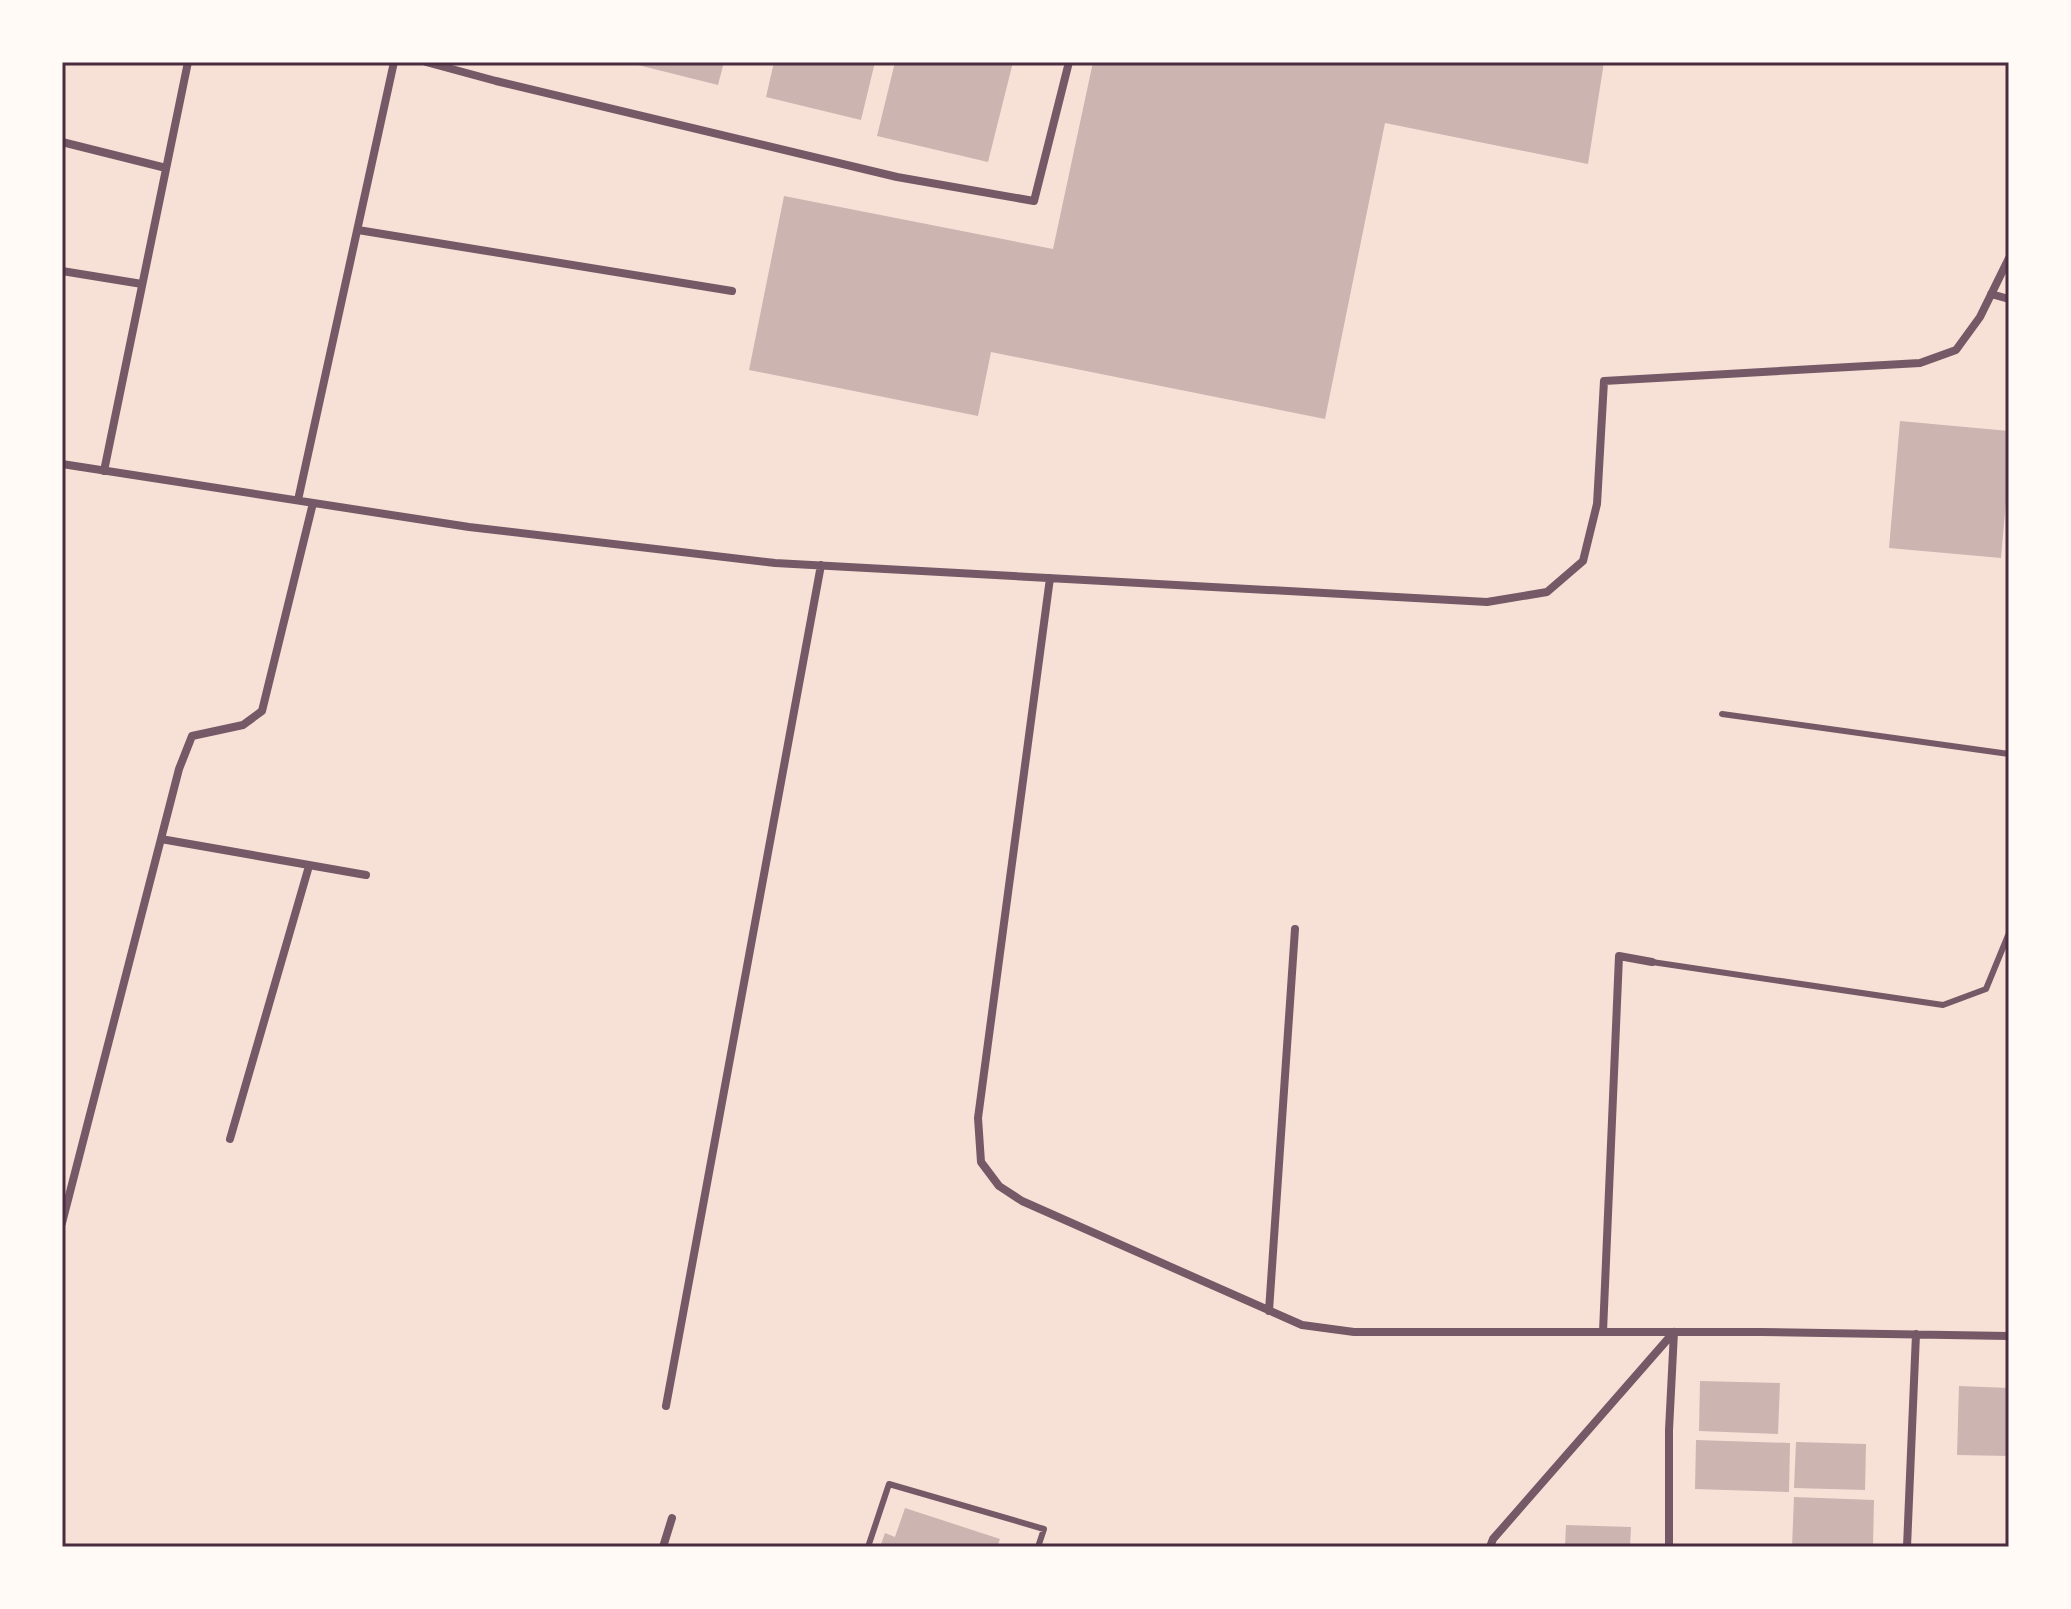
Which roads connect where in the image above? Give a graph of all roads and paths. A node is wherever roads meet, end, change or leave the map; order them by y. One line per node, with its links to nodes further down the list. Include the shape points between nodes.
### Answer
1 (188, 62): 6 (street)
2 (394, 62): 7 (street)
3 (426, 62): 4 (street, via 897,177 1034,201)
4 (1069, 62)
5 (62, 142): 6 (street)
6 (166, 168): 10 (street)
7 (358, 230): 11 (street); 16 (street)
8 (2009, 258): 12 (street)
9 (62, 271): 10 (street)
10 (142, 284): 15 (street)
11 (732, 291)
12 (1991, 294): 13 (street); 19 (street, via 1956,350 1920,363 1604,381 1597,504 1583,561 1547,592 1487,602)
13 (2009, 299)
14 (62, 464): 15 (street)
15 (104, 471): 16 (street)
16 (298, 500): 17 (street)
17 (313, 503): 18 (street, via 469,527); 22 (street, via 262,711 243,725 192,736)
18 (821, 565): 19 (street); 35 (street)
19 (1050, 578): 30 (street, via 978,1118 981,1162 999,1186 1022,1201)
20 (1722, 714): 21 (lane)
21 (2009, 754)
22 (161, 839): 23 (street); 29 (street)
23 (309, 866): 24 (street); 28 (street)
24 (366, 875)
25 (1295, 929): 30 (street)
26 (2009, 933): 27 (lane, via 1986,989 1943,1005)
27 (1652, 962): 31 (street, via 1619,956)
28 (230, 1139)
29 (62, 1223)
30 (1269, 1311): 31 (street, via 1302,1325 1354,1332)
31 (1603, 1332): 32 (street)
32 (1674, 1332): 33 (street); 40 (street); 41 (street)
33 (1916, 1334): 34 (street); 42 (street)
34 (2009, 1336)
35 (666, 1406)
36 (672, 1518): 37 (street)
37 (663, 1547)
38 (868, 1547): 39 (lane, via 889,1484 1044,1529)
39 (1038, 1547)
40 (1490, 1547)
41 (1669, 1547)
42 (1907, 1547)

